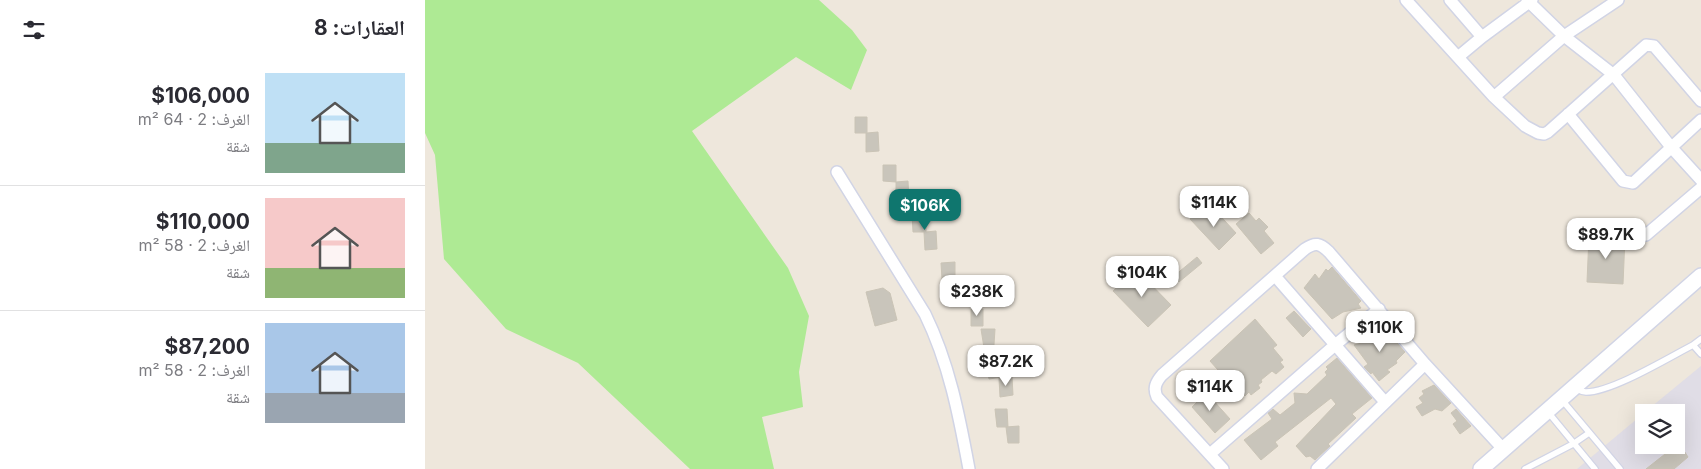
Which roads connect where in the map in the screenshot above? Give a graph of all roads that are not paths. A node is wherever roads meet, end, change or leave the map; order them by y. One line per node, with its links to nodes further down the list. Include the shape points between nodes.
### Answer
1 (1406, 0): 7 (street)
2 (1450, 0): 6 (street)
3 (1618, 0): 5 (street)
4 (1529, 1): 5 (street); 6 (street)
5 (1563, 36): 8 (street); 9 (street)
6 (1482, 37): 7 (street)
7 (1458, 57): 9 (street)
8 (1614, 75): 10 (street, via 1650,44); 11 (street); 13 (street)
9 (1494, 97): 11 (street, via 1525,126 1538,133 1549,132)
10 (1701, 101)
11 (1568, 114): 13 (street, via 1627,184 1633,183)
12 (1701, 120): 13 (street)
13 (1671, 147): 15 (street)
14 (837, 172): 34 (street, via 937,338 953,389)
15 (1701, 180)
16 (1701, 188): 17 (street)
17 (1646, 235)
18 (1275, 276): 20 (street, via 1310,245 1320,244); 22 (street); 33 (street, via 1162,375 1155,385 1157,397)
19 (1701, 276): 26 (street)
20 (1379, 309): 22 (street); 25 (street)
21 (1701, 339): 23 (lane)
22 (1335, 345): 28 (street); 33 (street)
23 (1693, 345): 24 (lane); 26 (lane, via 1622,381 1589,392)
24 (1701, 354)
25 (1425, 364): 28 (street); 32 (street)
26 (1575, 388): 27 (street)
27 (1562, 400): 29 (street); 30 (lane)
28 (1385, 402): 36 (street)
29 (1548, 412): 31 (lane); 32 (street)
30 (1589, 433): 31 (lane); 40 (lane)
31 (1573, 444): 38 (lane); 39 (lane)
32 (1504, 450): 37 (street)
33 (1210, 454): 35 (street)
34 (969, 469)
35 (1223, 469)
36 (1317, 469)
37 (1481, 469)
38 (1525, 469)
39 (1595, 469)
40 (1620, 469)

